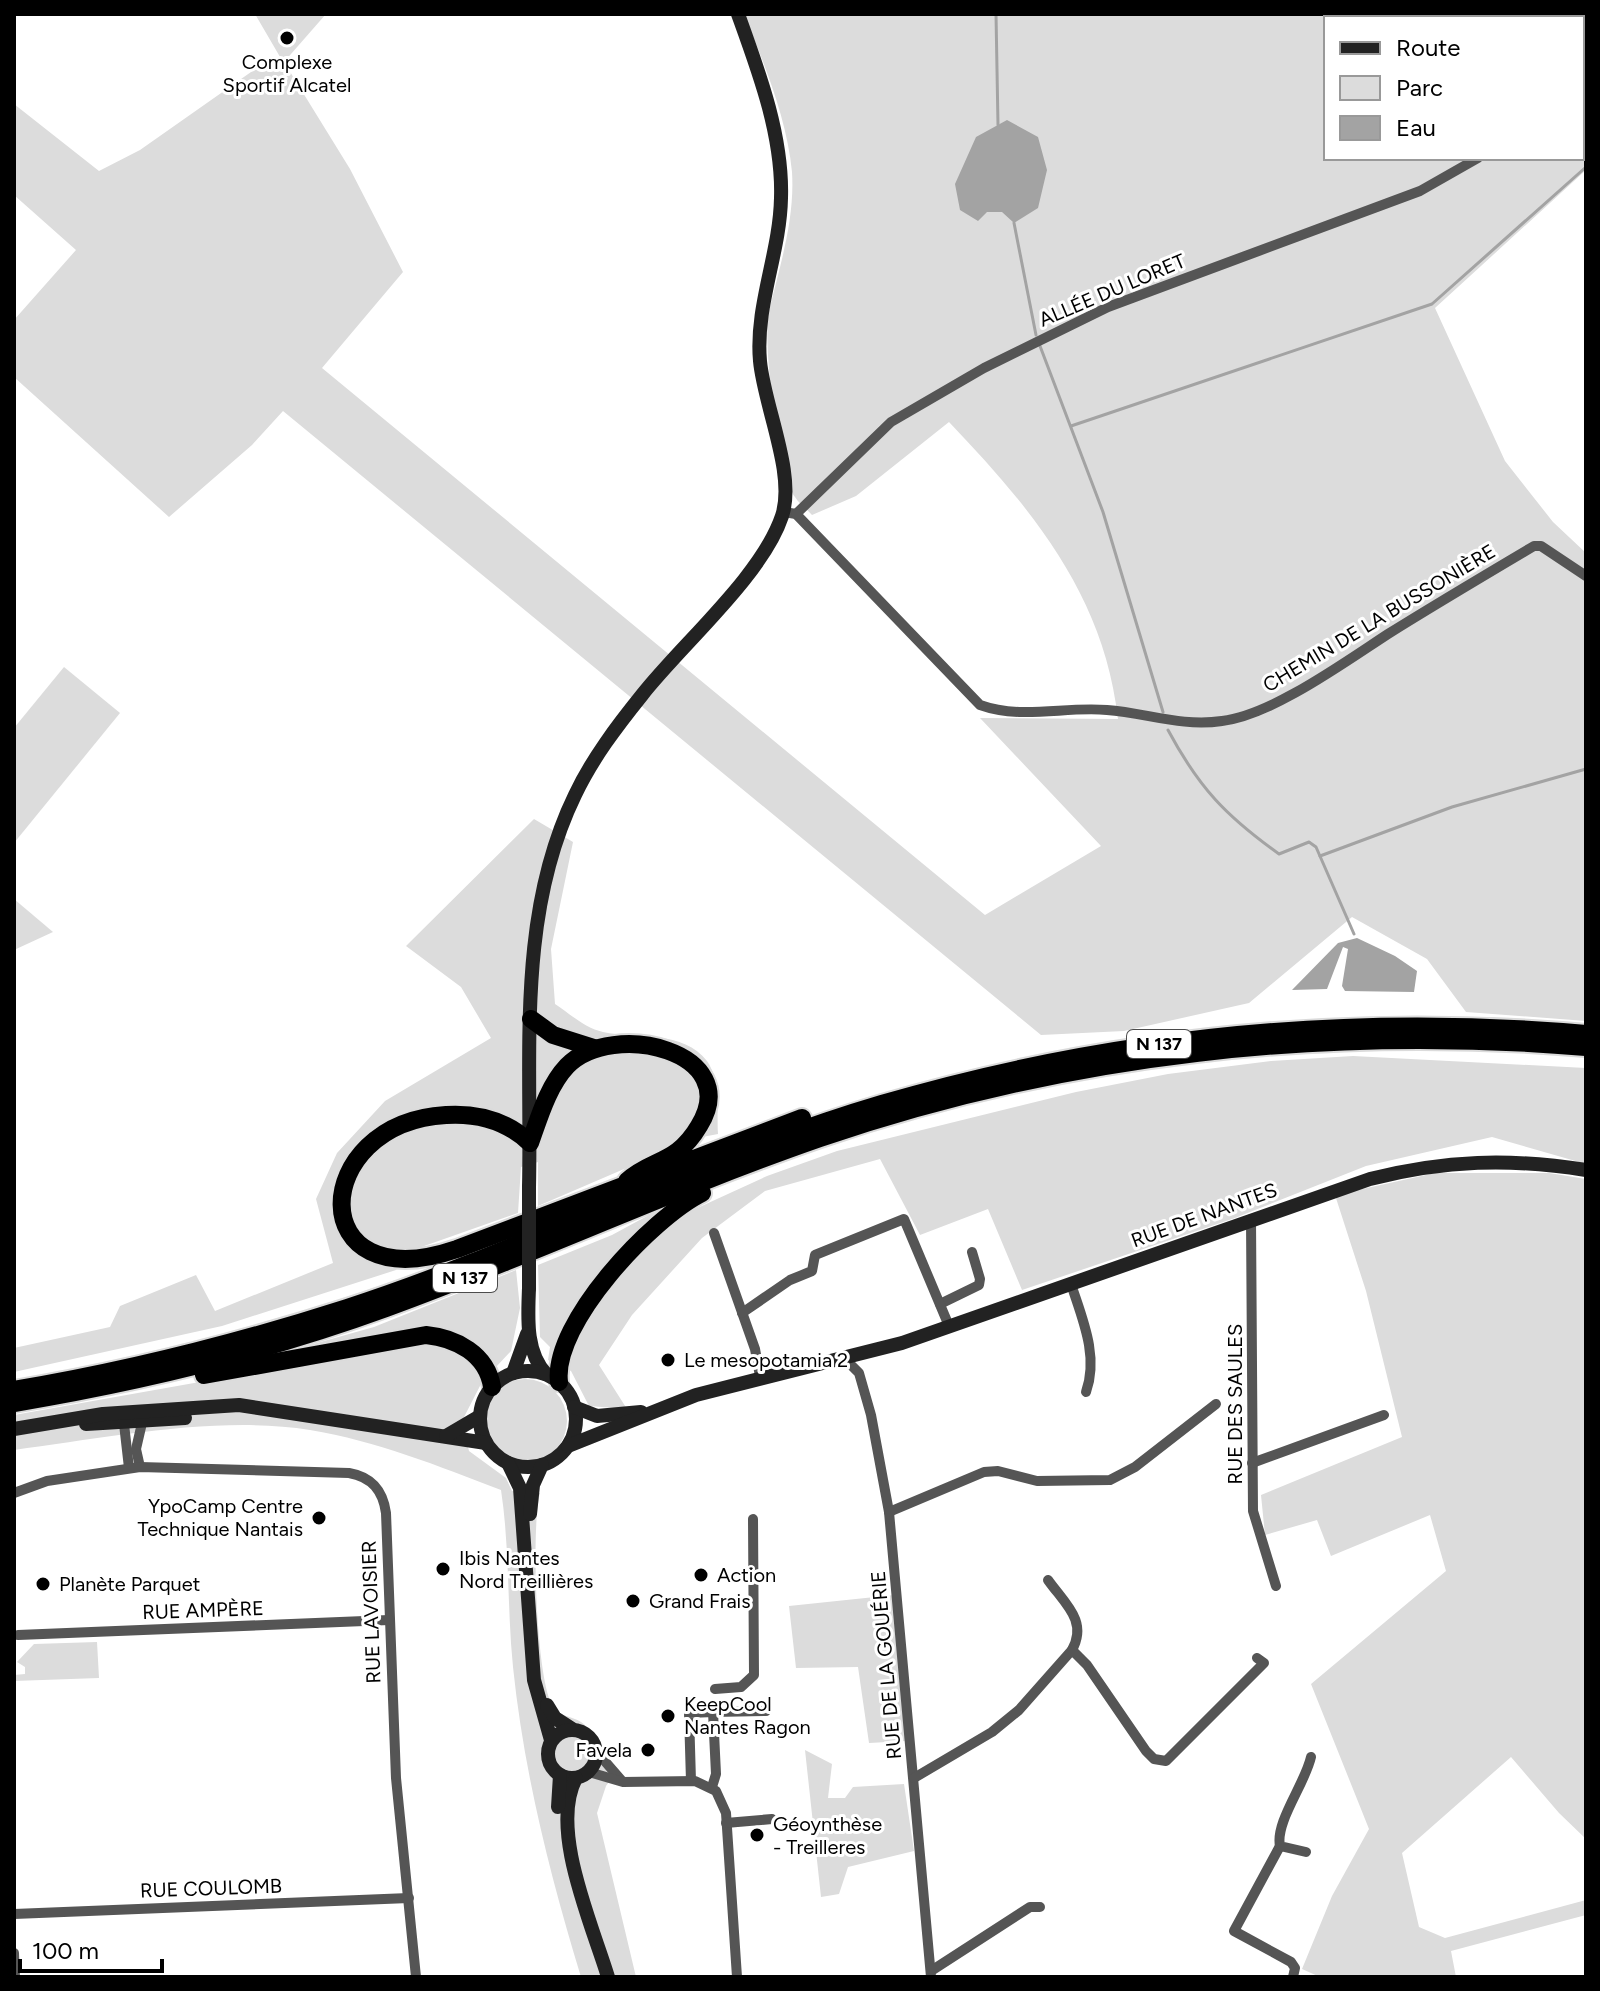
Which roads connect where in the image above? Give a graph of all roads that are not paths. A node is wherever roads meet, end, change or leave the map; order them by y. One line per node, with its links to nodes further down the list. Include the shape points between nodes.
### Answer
1 (738, 14): 3 (street, via 778,161 778,226 759,358)
2 (1474, 160): 3 (street, ALLÉE DU LORET, via 1420,191 1108,307 984,368 891,422)
3 (790, 513): 4 (street, CHEMIN DE LA BUSSONIÈRE, via 980,705 994,710 1106,710 1176,723 1223,721 1261,709 1319,677 1534,546); 5 (street, via 743,578 615,729 576,792 540,899)
4 (1586, 576)
5 (531, 1019): 8 (highway, via 553,1035); 10 (street)
6 (1586, 1034): 9 (highway, N 137, via 1391,1026 1226,1036 1046,1063)
7 (1586, 1047): 11 (highway, N 137, via 1362,1040 1164,1057 982,1091)
8 (594, 1048): 10 (highway, via 560,1074); 13 (highway, via 625,1043 682,1055 701,1076 707,1096 704,1116 688,1142 665,1162)
9 (882, 1104): 13 (highway, via 865,1101 809,1116); 21 (highway, N 137)
10 (530, 1143): 14 (highway, via 488,1118 452,1114 412,1120 379,1137 352,1165 343,1186 343,1220 367,1251 404,1260 440,1254); 23 (street, bridge)
11 (788, 1150): 27 (highway, via 777,1162 692,1198 636,1243 582,1314); 28 (highway, N 137, via 383,1309)
12 (1586, 1170): 15 (street, RUE DE NANTES, via 1443,1163 1370,1179)
13 (627, 1181): 14 (highway)
14 (556, 1210): 21 (highway, via 327,1306)
15 (1251, 1219): 18 (street, RUE DE NANTES); 47 (street, RUE DES SAULES)
16 (714, 1233): 20 (street)
17 (972, 1252): 19 (street, via 979,1285)
18 (1071, 1284): 22 (street, RUE DE NANTES); 31 (street, via 1089,1342 1092,1376)
19 (940, 1304): 20 (street, via 904,1219 815,1255 812,1271); 22 (street)
20 (742, 1313): 26 (street)
21 (315, 1317): 30 (highway, N 137, via 156,1361)
22 (949, 1326): 24 (street, RUE DE NANTES)
23 (528, 1330): 25 (street); 27 (street, via 533,1351)
24 (845, 1359): 26 (street, RUE DE NANTES); 51 (street, RUE DE LA GOUÉRIE, via 855,1366 863,1387)
25 (513, 1373): 27 (street); 29 (street)
26 (760, 1376): 37 (street, RUE DE NANTES)
27 (552, 1378): 34 (street)
28 (135, 1382): 29 (highway, via 149,1385 426,1335 471,1351 488,1371); 32 (highway, N 137)
29 (492, 1387): 39 (street)
30 (14, 1390)
31 (1086, 1392)
32 (14, 1403)
33 (1216, 1404): 51 (street, via 1135,1467 1110,1480 1037,1481 984,1472)
34 (574, 1407): 37 (street, via 597,1416); 45 (street, via 575,1429)
35 (277, 1409): 36 (street, via 239,1405); 40 (street); 43 (street)
36 (163, 1410): 41 (street); 42 (street)
37 (650, 1412): 45 (street)
38 (1384, 1415): 47 (street)
39 (480, 1416): 43 (street); 44 (street)
40 (142, 1423): 41 (street); 49 (street)
41 (124, 1424): 42 (street); 49 (street)
42 (16, 1428)
43 (446, 1436): 44 (street)
44 (486, 1443): 46 (street)
45 (568, 1446): 48 (street)
46 (508, 1463): 48 (street); 63 (street, via 520,1488 534,1680)
47 (1252, 1463): 54 (street, RUE DES SAULES, via 1253,1511)
48 (542, 1465): 62 (street, via 530,1507 536,1664 545,1701 555,1718)
49 (134, 1468): 50 (street, RUE LAVOISIER, via 47,1481); 55 (street, RUE LAVOISIER, via 349,1473 367,1479 384,1501)
50 (14, 1493)
51 (889, 1512): 68 (street, RUE DE LA GOUÉRIE)
52 (753, 1519): 59 (street, via 754,1675 741,1687)
53 (1048, 1580): 57 (street, via 1079,1624 1080,1636)
54 (1276, 1586)
55 (389, 1620): 56 (street, RUE AMPÈRE); 76 (street, RUE LAVOISIER, via 396,1778)
56 (15, 1635)
57 (1072, 1650): 58 (street, via 1146,1751 1166,1761 1264,1663); 68 (street, via 992,1732)
58 (1257, 1658)
59 (715, 1689)
60 (766, 1711): 61 (street)
61 (713, 1712): 69 (street, via 689,1713); 71 (street)
62 (572, 1729): 63 (street); 64 (street, via 587,1734)
63 (551, 1740): 66 (street, via 549,1763)
64 (596, 1751): 67 (street); 70 (street)
65 (1311, 1757): 74 (street, via 1306,1779 1277,1834)
66 (560, 1775): 67 (street); 83 (street, via 558,1816 564,1856)
67 (583, 1775): 70 (street); 84 (street, via 569,1792 565,1820)
68 (914, 1778): 80 (street, RUE DE LA GOUÉRIE)
69 (691, 1781): 70 (street); 71 (street)
70 (623, 1782)
71 (712, 1787): 73 (street, via 722,1800)
72 (772, 1819): 73 (street)
73 (726, 1823): 85 (street)
74 (1280, 1846): 75 (street); 86 (street, via 1234,1931 1291,1962)
75 (1306, 1852)
76 (409, 1898): 78 (street, RUE COULOMB); 82 (street, RUE LAVOISIER)
77 (1040, 1907): 80 (street, via 1030,1907)
78 (14, 1914)
79 (14, 1953): 81 (street)
80 (931, 1974)
81 (15, 1977)
82 (416, 1977)
83 (598, 1977)
84 (608, 1977)
85 (737, 1977)
86 (1293, 1977)

